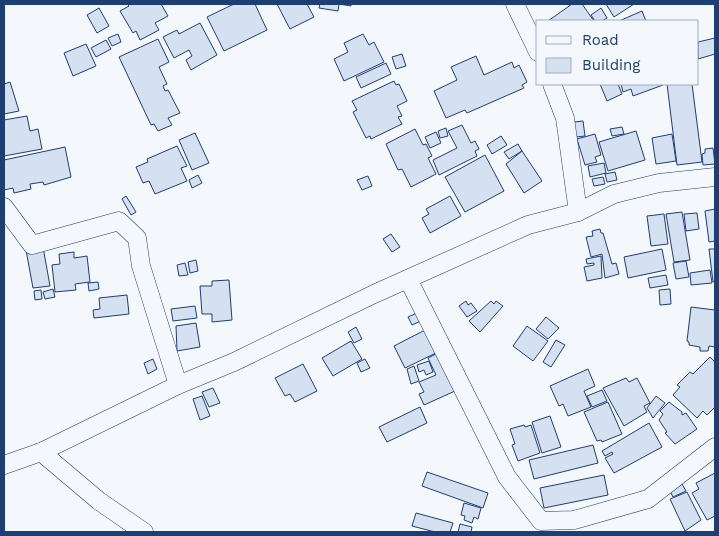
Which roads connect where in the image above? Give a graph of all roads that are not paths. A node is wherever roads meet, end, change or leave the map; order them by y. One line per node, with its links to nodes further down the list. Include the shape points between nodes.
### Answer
1 (515, 4): 2 (street)
2 (536, 48)
3 (552, 85): 6 (street, via 565,118)
4 (715, 177): 6 (street, via 659,183 614,194)
5 (4, 207): 8 (street, via 32,245 119,221 137,238 141,266)
6 (578, 212): 7 (street, via 528,225)
7 (408, 279): 8 (street, via 234,362); 9 (street, via 508,477 542,521 574,520 648,499)
8 (178, 385): 10 (street)
9 (715, 447)
10 (41, 452): 11 (street); 12 (street, via 99,502)
11 (4, 465)
12 (144, 532)

